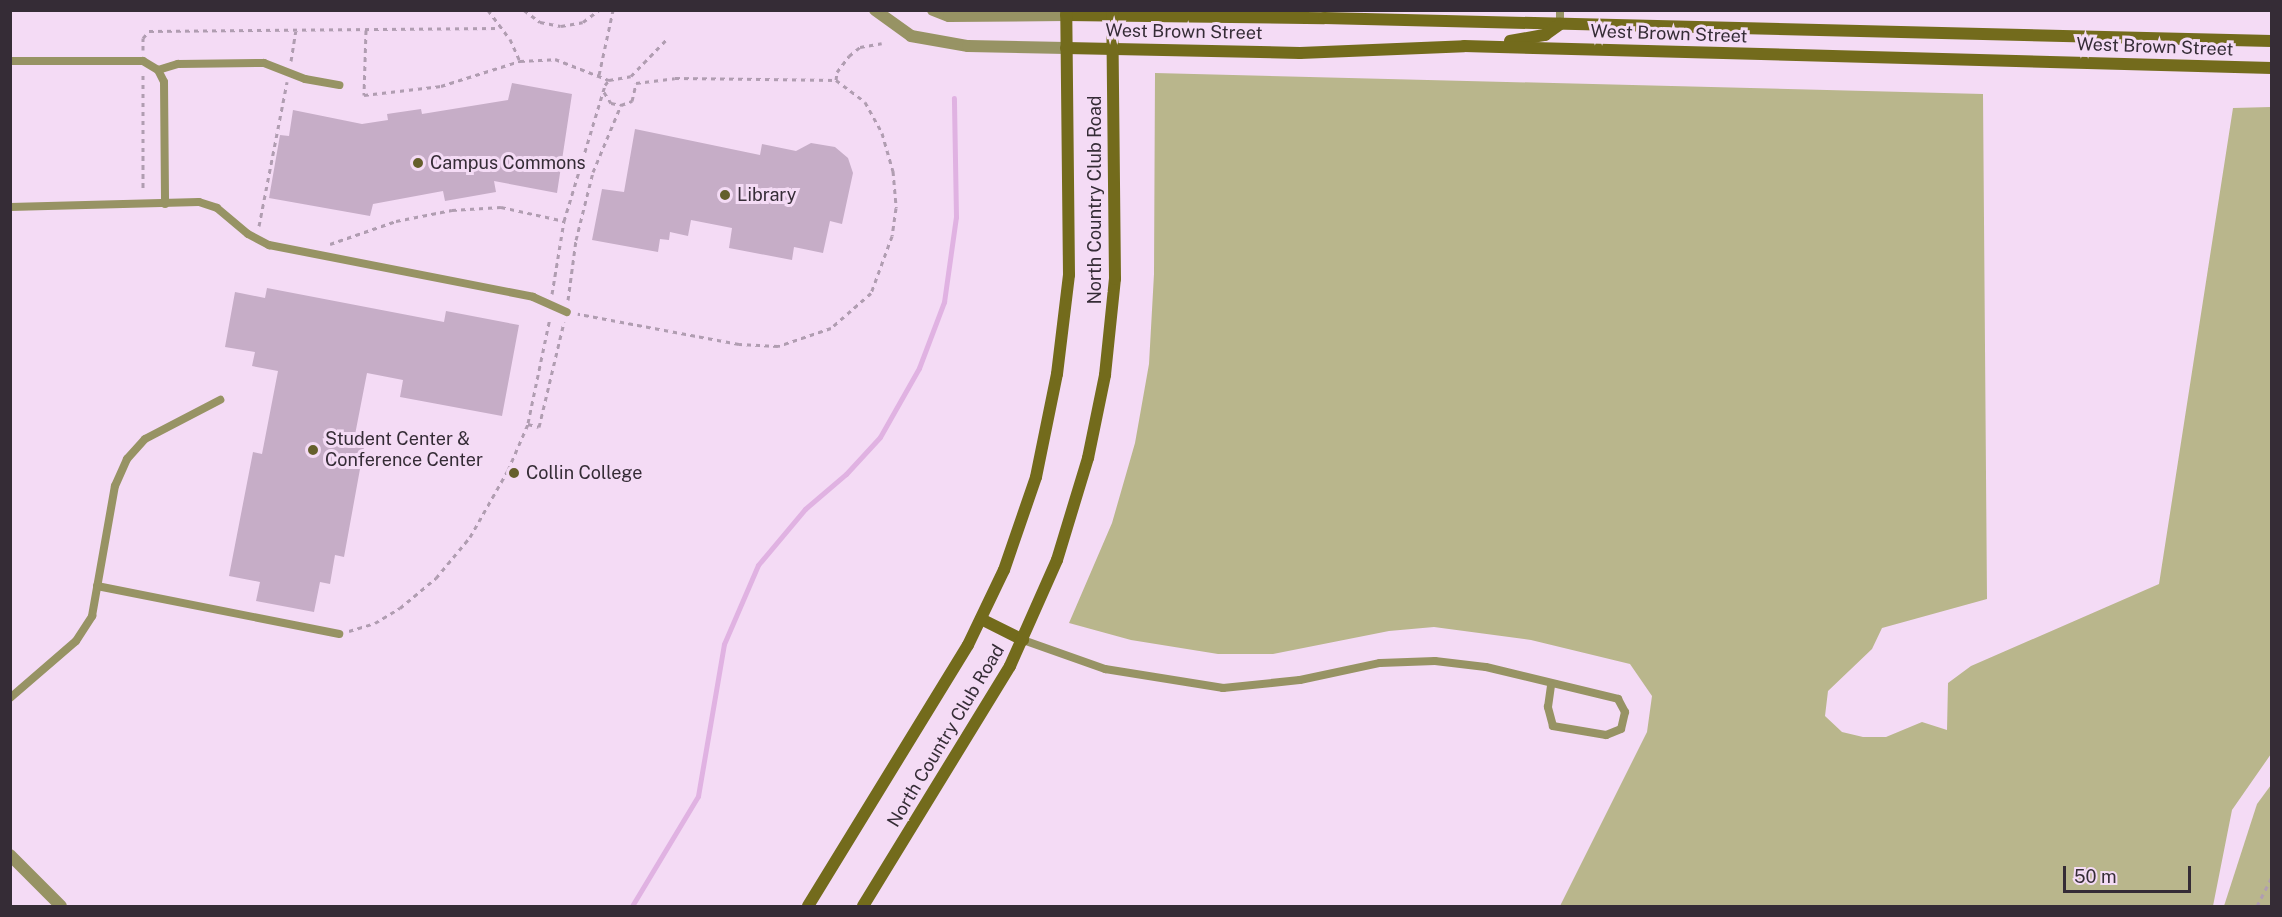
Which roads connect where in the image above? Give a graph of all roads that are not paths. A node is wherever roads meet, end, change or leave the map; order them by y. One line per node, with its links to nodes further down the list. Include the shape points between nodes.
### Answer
1 (875, 10): 10 (street, via 911,36 968,46)
2 (933, 10): 4 (street, via 950,16)
3 (1560, 10): 7 (lane)
4 (1066, 13): 5 (main road, West Brown Street); 10 (main road, North Country Club Road)
5 (1112, 13): 6 (main road, West Brown Street); 11 (main road, North Country Club Road)
6 (1324, 14): 7 (main road, West Brown Street)
7 (1560, 24): 8 (main road, West Brown Street); 9 (main road, via 1545,35)
8 (2271, 41)
9 (1464, 46): 11 (main road, West Brown Street, via 1300,53); 13 (main road, West Brown Street)
10 (1066, 48): 11 (main road, West Brown Street); 21 (main road, North Country Club Road, via 1070,217 1061,352 1036,477 1011,552)
11 (1113, 49): 23 (main road, North Country Club Road, via 1115,279 1105,375 1074,508)
12 (10, 61): 14 (lane, via 143,61)
13 (2271, 68)
14 (158, 70): 15 (lane, via 178,64 264,63 288,74); 16 (lane, via 164,82)
15 (339, 85)
16 (165, 204): 17 (lane); 18 (lane, via 199,202 216,208 257,238 316,254 533,297)
17 (10, 207)
18 (567, 312)
19 (220, 400): 20 (lane, via 145,439 127,459 115,486)
20 (97, 586): 22 (lane); 25 (lane, via 92,616 76,641)
21 (981, 619): 23 (main road); 28 (main road, North Country Club Road, via 941,694)
22 (339, 634)
23 (1023, 640): 24 (lane, via 1106,669 1202,686 1279,683 1408,661 1486,667); 29 (main road, North Country Club Road, via 983,714)
24 (1551, 685): 24 (lane, via 1618,699 1624,712 1621,729 1606,735 1553,726 1548,707)
25 (10, 698)
26 (10, 855): 27 (street)
27 (61, 906)
28 (808, 906)
29 (863, 906)

